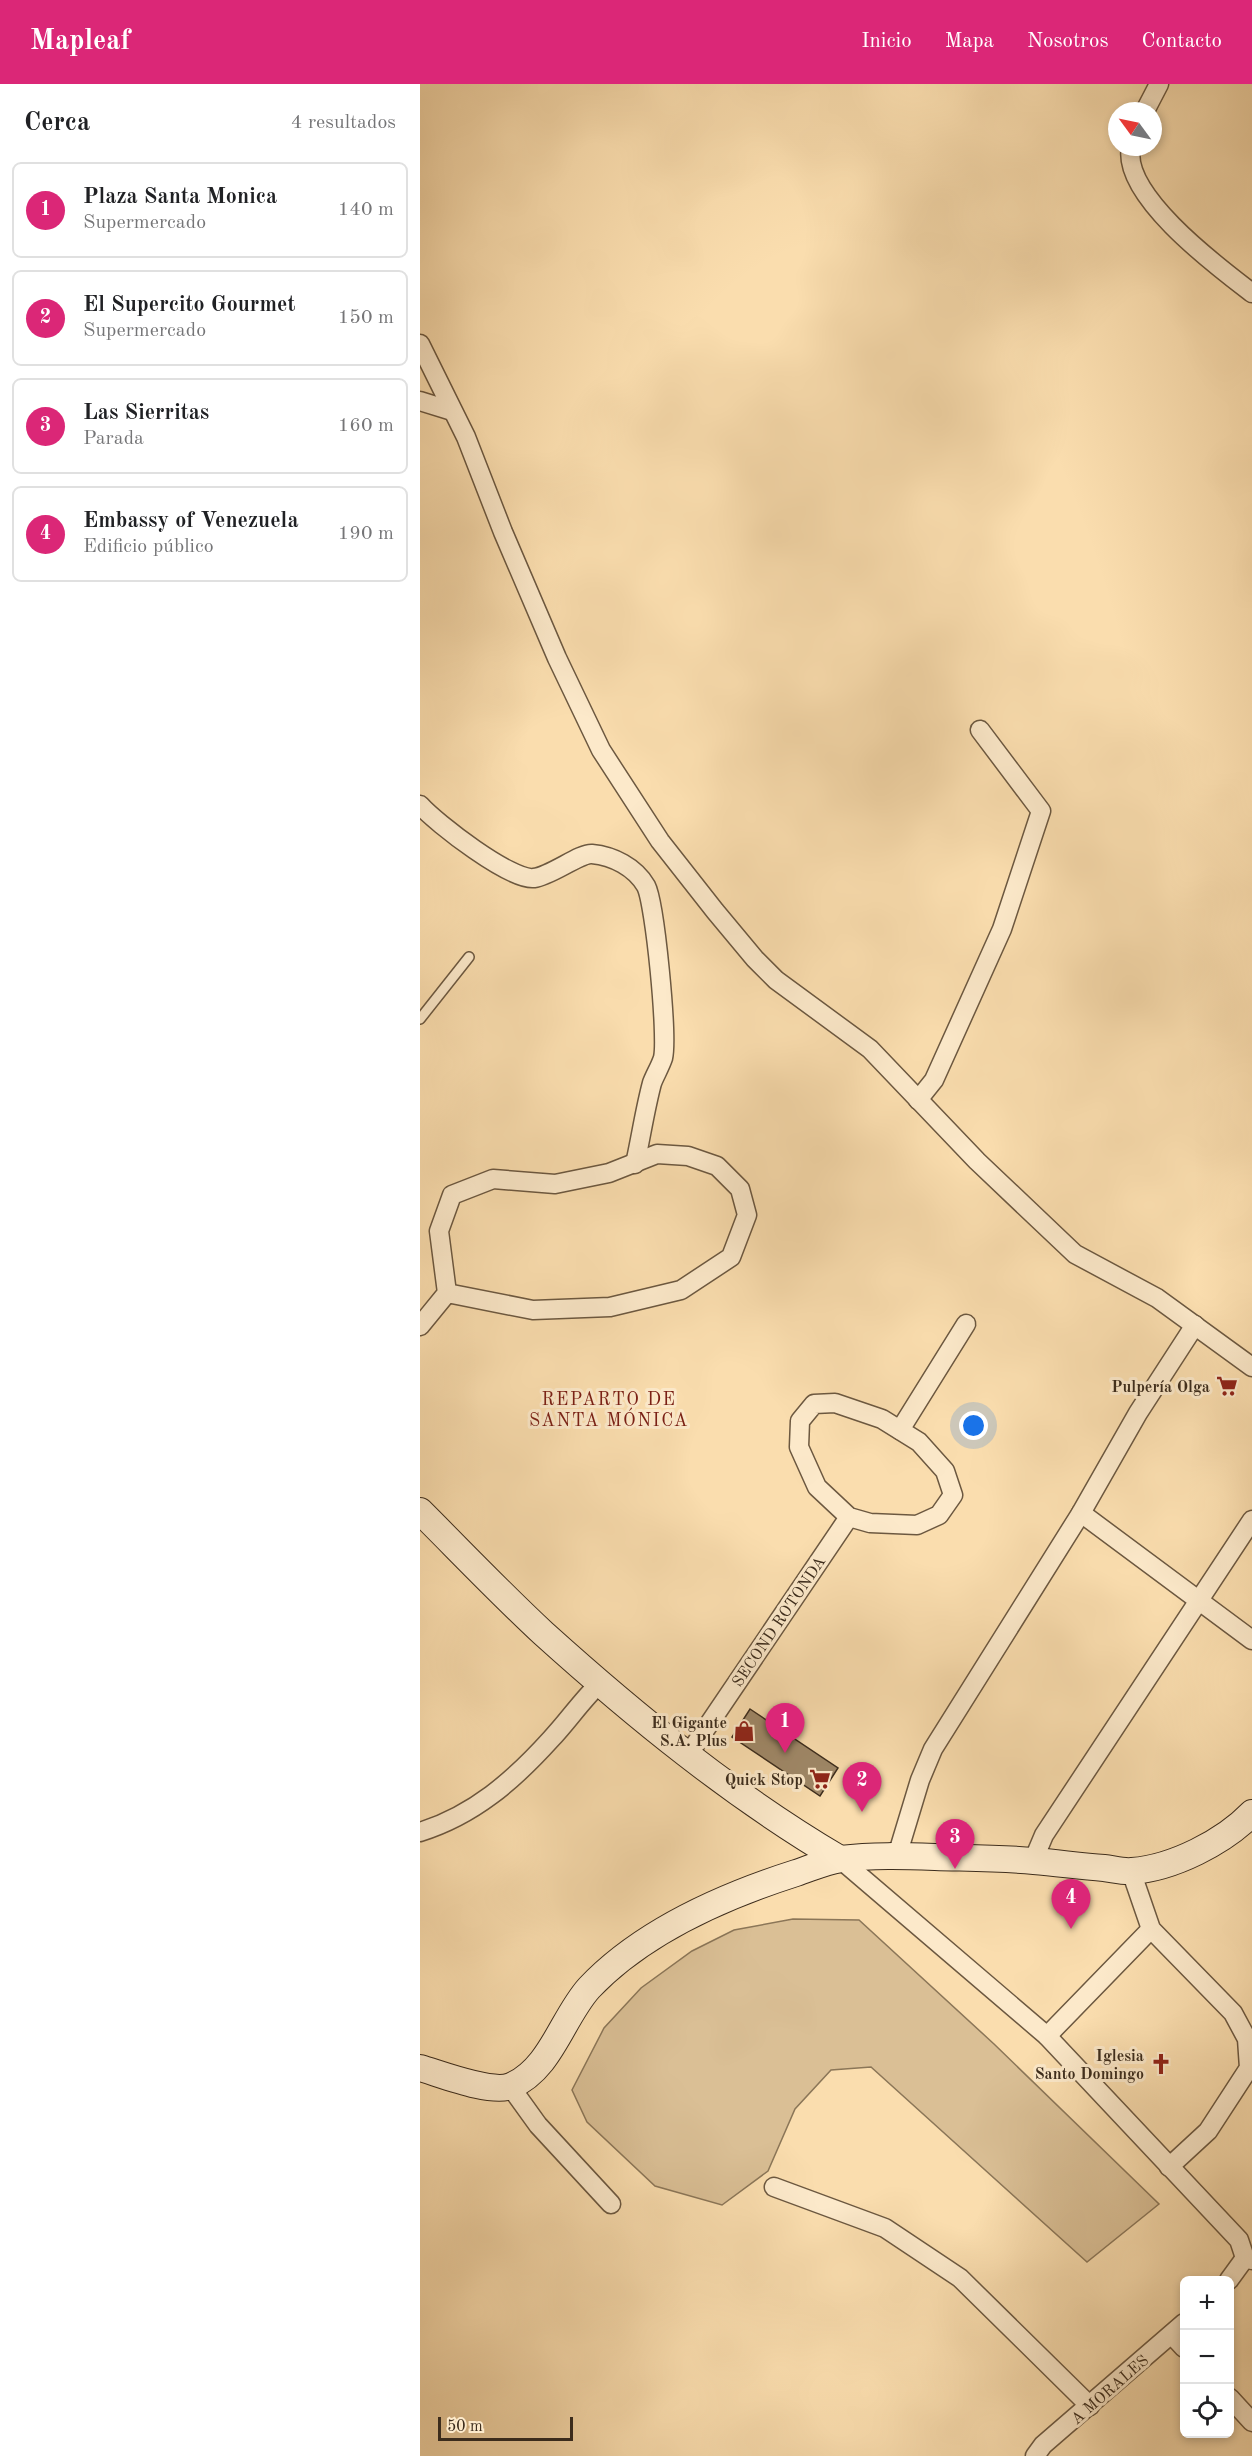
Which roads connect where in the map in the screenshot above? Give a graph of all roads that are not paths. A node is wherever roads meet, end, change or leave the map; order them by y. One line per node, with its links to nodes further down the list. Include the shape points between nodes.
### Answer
1 (1159, 84): 2 (street)
2 (1150, 102)
3 (1129, 156): 4 (street, via 1137,179 1169,223 1202,255)
4 (1252, 293)
5 (420, 344): 7 (street)
6 (420, 401): 7 (street)
7 (452, 411): 12 (street, via 557,658 601,750 660,841 755,959 776,980 870,1049)
8 (980, 730): 12 (street, via 1041,811 1002,929 934,1080)
9 (420, 805): 13 (street, via 446,829 512,873 532,879 590,854 616,860 646,886 653,913 665,1036 663,1058 652,1082)
10 (469, 957): 11 (lane)
11 (420, 1019)
12 (918, 1100): 16 (street, via 1075,1254 1157,1298)
13 (635, 1164): 14 (street, via 555,1184 493,1179 452,1195 439,1230); 14 (street, via 657,1154 688,1156 717,1166 740,1189 747,1215 731,1257 681,1290 610,1307 533,1310)
14 (447, 1293): 17 (street)
15 (966, 1324): 19 (street)
16 (1195, 1325): 18 (street); 21 (street, via 1138,1413)
17 (420, 1326)
18 (1252, 1367)
19 (900, 1430): 22 (street, via 919,1442 945,1471 953,1495 939,1515 917,1525 870,1523); 22 (street, via 882,1419 835,1403 814,1404 800,1421 800,1447 817,1487)
20 (420, 1511): 26 (street)
21 (1081, 1513): 24 (street); 30 (street, via 933,1749)
22 (849, 1516): 27 (street, SECOND ROTONDA)
23 (1252, 1520): 24 (street)
24 (1200, 1600): 25 (street); 32 (street, via 1044,1834)
25 (1252, 1640)
26 (600, 1683): 27 (street); 29 (street, via 501,1789 448,1823)
27 (688, 1755): 31 (street)
28 (1252, 1813): 33 (street, via 1237,1828 1184,1859)
29 (420, 1832)
30 (897, 1856): 31 (street); 32 (street)
31 (840, 1859): 35 (street); 38 (street, via 710,1906 638,1946 589,1989 534,2070)
32 (1033, 1861): 33 (street)
33 (1131, 1871): 34 (street)
34 (1151, 1929): 35 (street); 37 (street, via 1233,2013 1247,2039)
35 (1047, 2036): 39 (street)
36 (420, 2068): 38 (street, via 492,2087)
37 (1250, 2069): 39 (street, via 1208,2131)
38 (510, 2086): 41 (street, via 538,2125)
39 (1169, 2168): 42 (street, via 1239,2240)
40 (774, 2187): 46 (street, via 885,2228 960,2277)
41 (611, 2204)
42 (1248, 2259): 43 (street)
43 (1233, 2276)
44 (1178, 2329): 46 (street, A MORALES)
45 (1234, 2402): 47 (street)
46 (1090, 2406): 48 (street, A MORALES)
47 (1252, 2422)
48 (1035, 2456)

